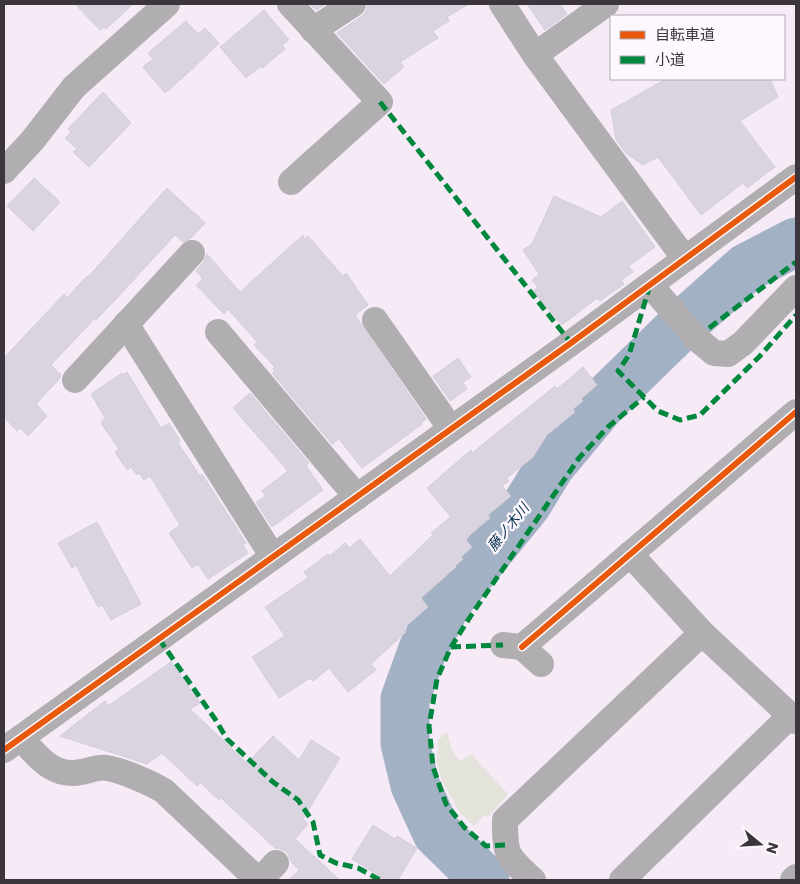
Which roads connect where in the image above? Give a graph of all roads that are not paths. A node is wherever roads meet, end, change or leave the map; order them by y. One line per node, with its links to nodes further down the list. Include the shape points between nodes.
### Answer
1 (167, 4): 8 (street, via 74,87)
2 (290, 4): 6 (street)
3 (353, 4): 6 (street)
4 (502, 4): 7 (street)
5 (606, 4): 7 (street)
6 (313, 30): 10 (street, via 380,102)
7 (535, 55): 12 (street)
8 (4, 171)
9 (796, 177): 12 (street)
10 (291, 182)
11 (192, 253): 16 (street)
12 (685, 259): 13 (street)
13 (650, 285): 14 (street, via 697,339 714,353 728,354 743,343); 20 (street)
14 (796, 288)
15 (375, 320): 20 (street)
16 (126, 324): 18 (street); 23 (street)
17 (218, 332): 21 (street)
18 (75, 380)
19 (796, 412): 22 (street)
20 (451, 429): 21 (street)
21 (357, 497): 23 (street)
22 (630, 554): 24 (street); 25 (street, via 512,646)
23 (273, 557): 27 (street)
24 (702, 633): 26 (street); 30 (street, via 505,820 505,845 510,859)
25 (541, 664)
26 (793, 719): 31 (street)
27 (12, 744): 28 (street, via 64,773 106,767 164,791)
28 (265, 875)
29 (796, 877): 32 (street)
30 (534, 880)
31 (622, 880)
32 (793, 880)

